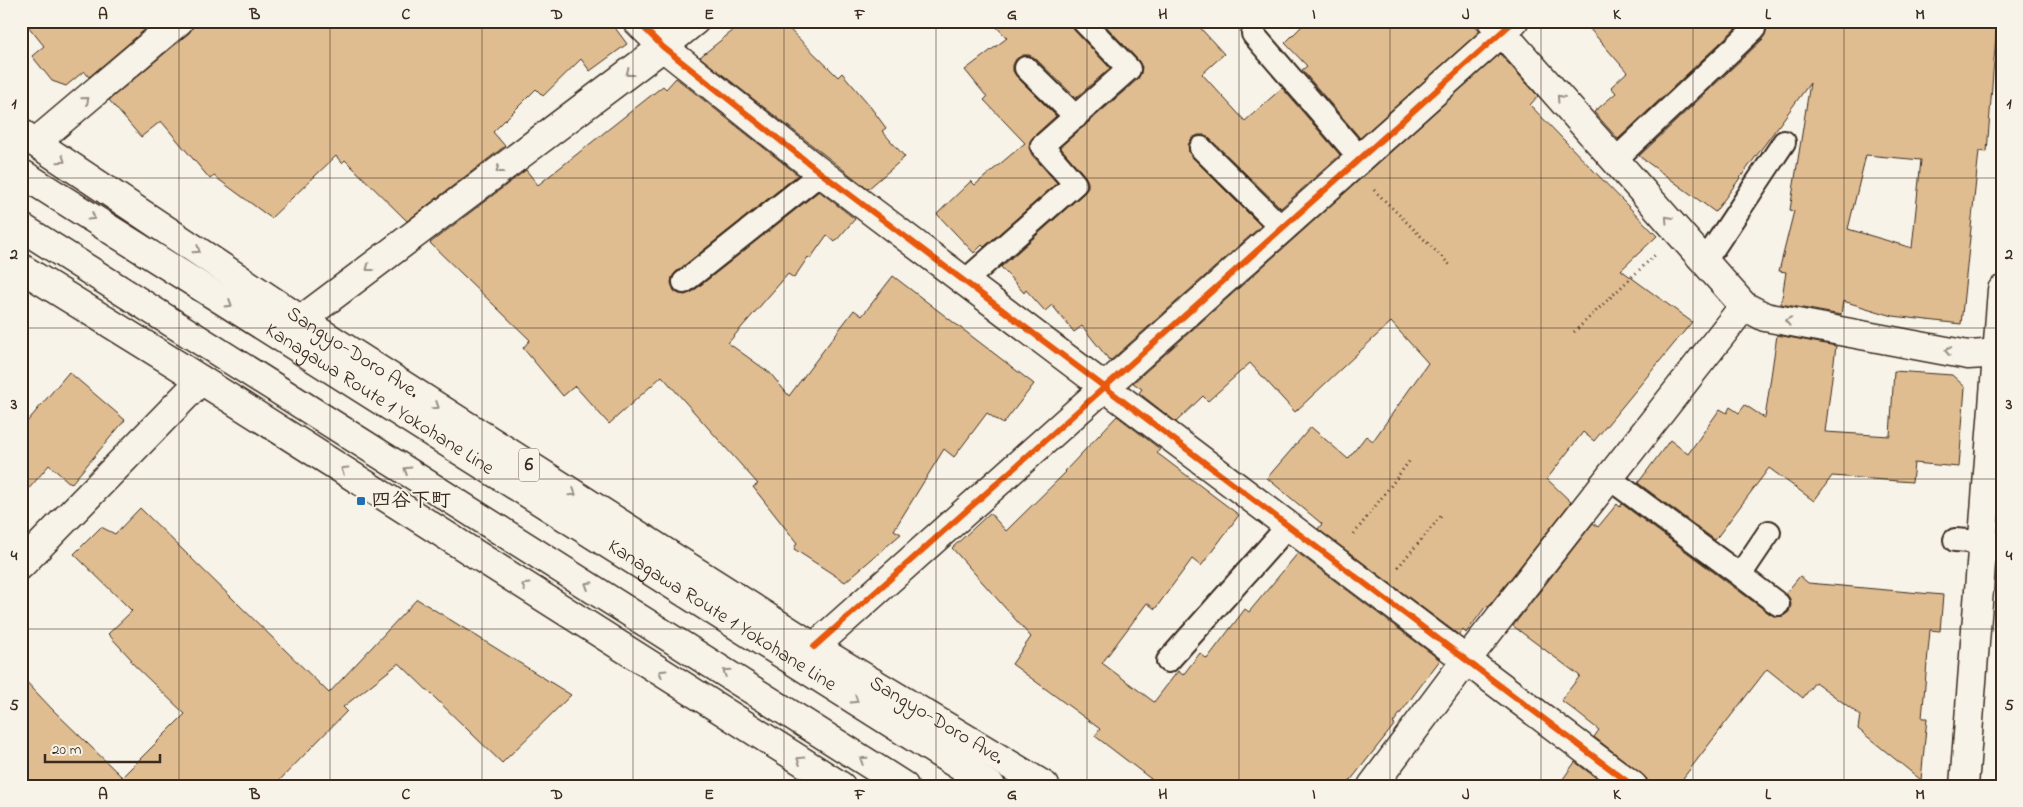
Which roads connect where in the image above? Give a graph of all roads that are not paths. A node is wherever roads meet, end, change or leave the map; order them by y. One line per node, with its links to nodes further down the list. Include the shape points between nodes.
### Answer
1 (179, 21): 11 (main road, one-way to 1)
2 (637, 21): 8 (main road)
3 (695, 21): 8 (main road)
4 (1083, 21): 10 (lane, via 1129,69)
5 (1748, 21): 14 (lane, via 1754,29)
6 (1503, 25): 14 (main road, one-way to 6); 15 (main road)
7 (1253, 34): 15 (lane)
8 (664, 48): 17 (main road); 26 (main road, one-way to 26)
9 (1026, 68): 10 (lane)
10 (1076, 117): 22 (lane, via 1042,146 1075,184)
11 (28, 138): 26 (main road, Sangyo-Doro Ave. / 6, one-way to 26)
12 (1784, 142): 20 (lane)
13 (1201, 148): 19 (lane)
14 (1615, 160): 20 (main road, one-way to 14)
15 (1355, 162): 19 (main road)
16 (21, 173): 43 (main road, Kanagawa Route 1 Yokohane Line, one-way to 43)
17 (821, 173): 22 (main road); 23 (lane)
18 (21, 226): 42 (main road, one-way to 18)
19 (1282, 228): 29 (main road)
20 (1705, 261): 25 (main road)
21 (21, 268): 28 (main road)
22 (965, 281): 29 (main road)
23 (684, 282)
24 (2002, 290): 27 (main road)
25 (1744, 306): 27 (main road, one-way to 25, via 1968,355 1765,317); 30 (main road)
26 (301, 320): 38 (main road, Sangyo-Doro Ave. / 6, one-way to 38)
27 (1999, 353): 34 (main road)
28 (201, 380): 35 (main road); 41 (main road, one-way to 28)
29 (1105, 386): 31 (main road); 38 (main road)
30 (1609, 478): 36 (lane); 39 (main road)
31 (1289, 526): 39 (main road); 40 (lane)
32 (1769, 532): 36 (lane)
33 (1955, 540): 34 (lane)
34 (1982, 542): 47 (main road)
35 (21, 564)
36 (1740, 575): 37 (lane)
37 (1778, 604)
38 (814, 647): 44 (main road, Sangyo-Doro Ave. / 6)
39 (1467, 659): 45 (main road); 46 (main road)
40 (1168, 662)
41 (841, 786)
42 (904, 786)
43 (991, 786)
44 (1045, 786)
45 (1372, 786)
46 (1632, 786)
47 (1964, 786)

